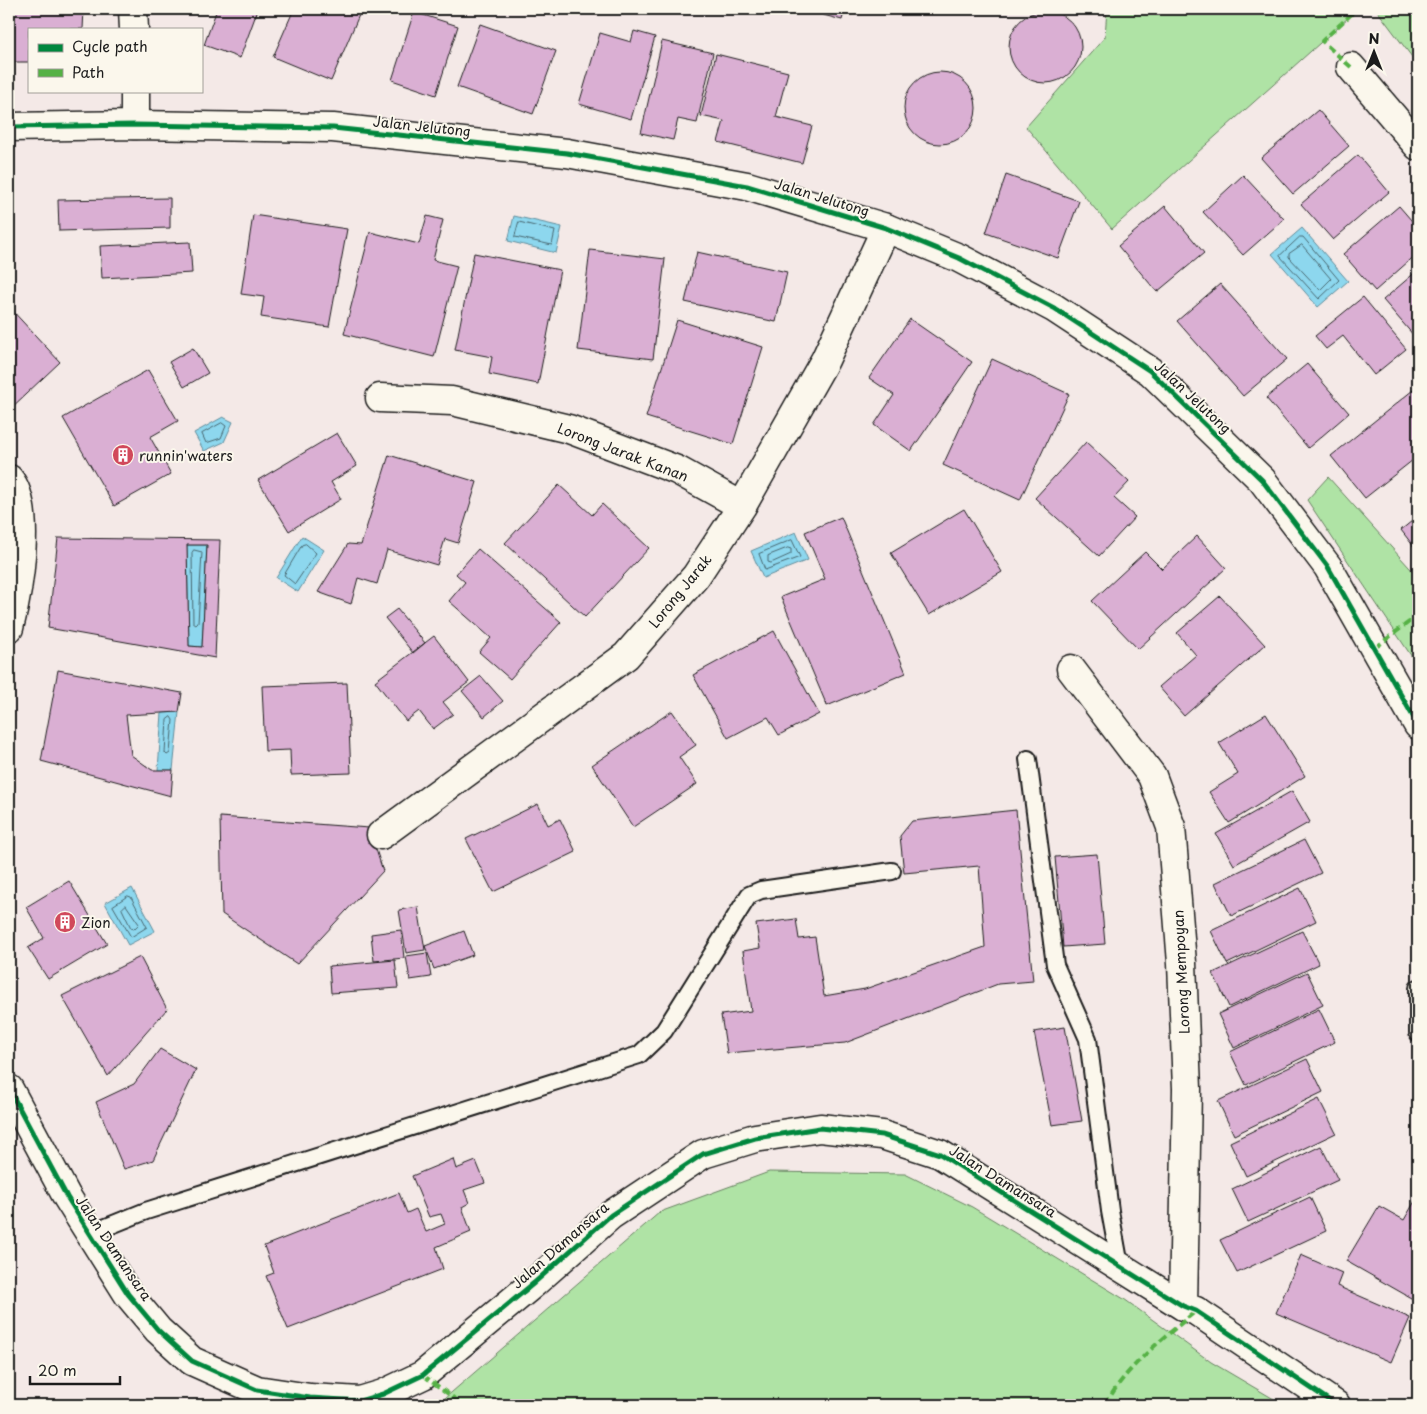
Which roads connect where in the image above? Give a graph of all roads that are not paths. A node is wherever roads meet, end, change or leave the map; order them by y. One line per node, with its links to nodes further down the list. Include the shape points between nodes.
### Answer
1 (133, 9): 2 (street)
2 (134, 28)
3 (1351, 67): 7 (street)
4 (135, 92): 5 (street)
5 (135, 124): 6 (street, Jalan Jelutong); 8 (street, Jalan Jelutong, via 332,128 567,153 747,186)
6 (9, 127)
7 (1418, 146)
8 (886, 228): 11 (street, Lorong Jarak, via 824,360); 14 (street, Jalan Jelutong, via 959,258 1054,308 1150,370 1262,480 1328,567)
9 (380, 398): 11 (street, Lorong Jarak Kanan, via 452,401 569,429 677,470)
10 (9, 479): 12 (street, via 15,486 23,532 16,600)
11 (742, 506): 16 (street, Lorong Jarak, via 696,576 626,656)
12 (9, 628)
13 (1071, 669): 23 (street, Lorong Mempoyan, via 1152,776 1171,827 1182,962 1187,1089)
14 (1418, 725)
15 (1028, 759): 22 (lane, via 1055,964 1088,1039)
16 (381, 835)
17 (892, 871): 21 (lane, via 762,890 750,895 664,1031 639,1055 146,1211)
18 (1418, 988): 19 (lane)
19 (1418, 1033)
20 (9, 1089): 21 (street, Jalan Damansara)
21 (89, 1234): 22 (street, Jalan Damansara, via 128,1294 158,1330 192,1361 257,1390 360,1401 423,1375 611,1216 650,1187 703,1154 756,1138 820,1128 882,1135 940,1154)
22 (1120, 1266): 23 (street, Jalan Damansara)
23 (1183, 1306): 24 (street, Jalan Damansara, via 1196,1311)
24 (1336, 1405)

